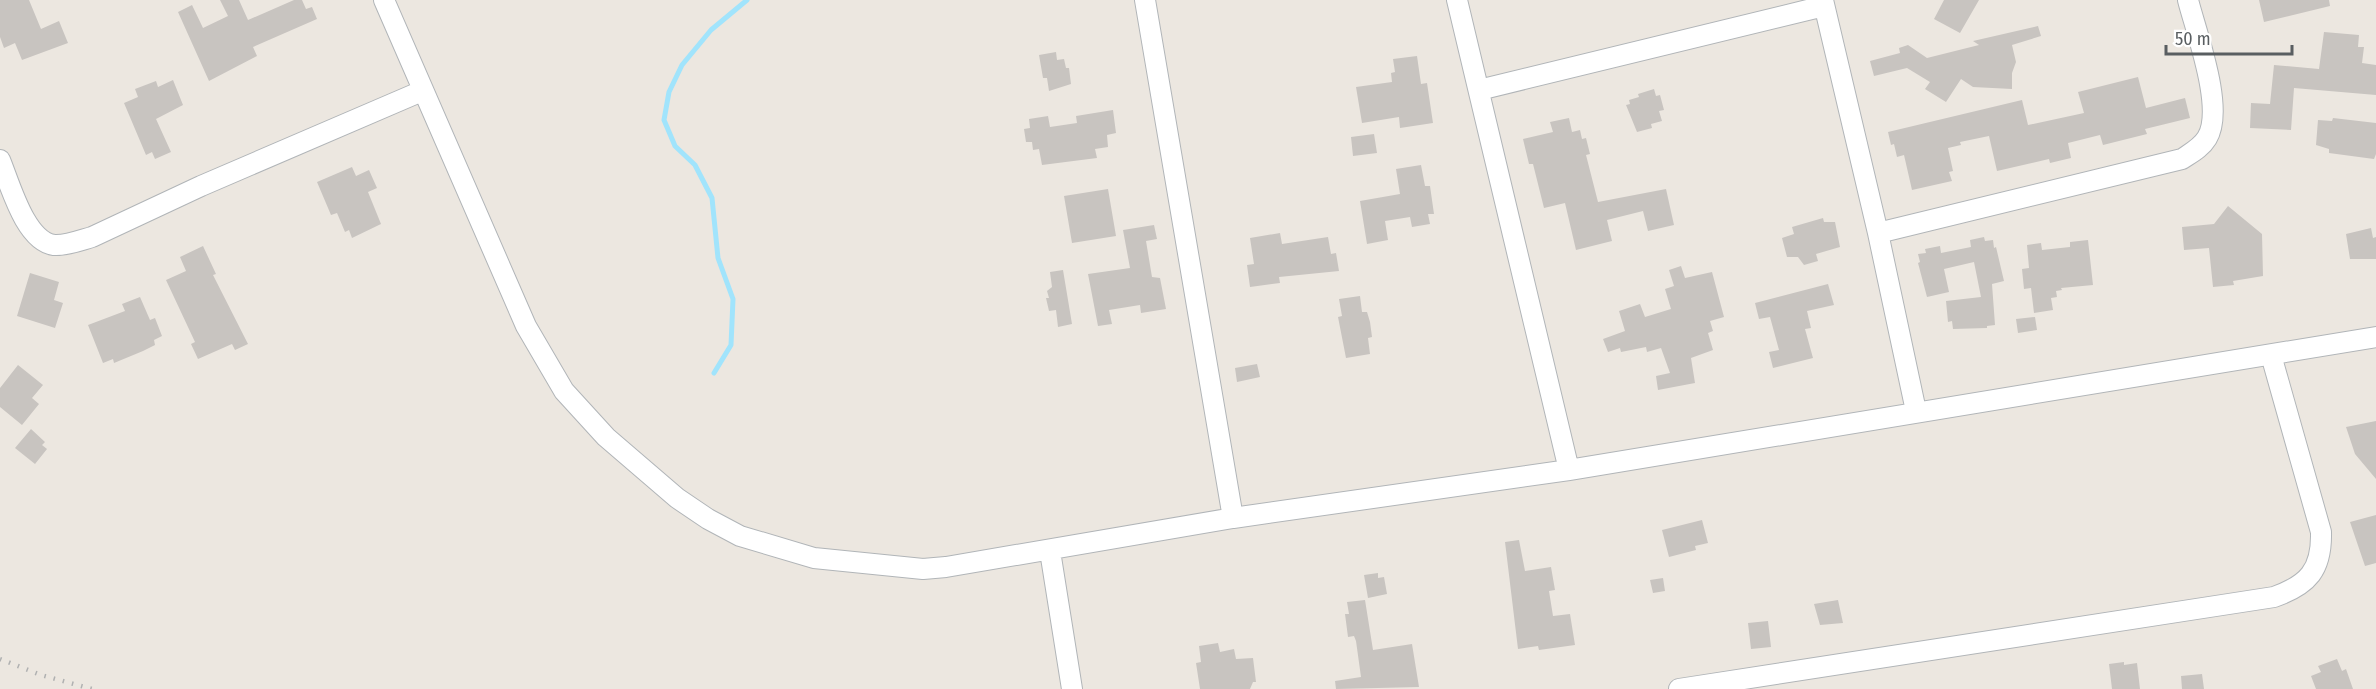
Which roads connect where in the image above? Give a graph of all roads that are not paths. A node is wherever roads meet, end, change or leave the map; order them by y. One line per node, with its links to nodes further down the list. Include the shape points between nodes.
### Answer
1 (384, 0): 7 (street)
2 (1145, 0): 14 (street)
3 (1456, 0): 6 (street)
4 (2188, 0): 9 (street, via 2213,103 2213,121 2207,138 2196,151 2182,159)
5 (1824, 3): 6 (street); 9 (street)
6 (1479, 90): 13 (street)
7 (422, 91): 8 (street, via 73,242 54,245 34,235); 15 (street, via 526,326 564,391 612,443 677,498 740,536 814,558 923,569)
8 (0, 160)
9 (1878, 233): 12 (street)
10 (2376, 337): 11 (street)
11 (2271, 355): 12 (street); 17 (street, via 2320,532 2321,550 2316,567 2293,590 2274,597)
12 (1916, 411): 13 (street)
13 (1569, 470): 14 (street)
14 (1233, 518): 15 (street)
15 (1050, 551): 16 (street)
16 (1072, 689)
17 (1679, 689)

